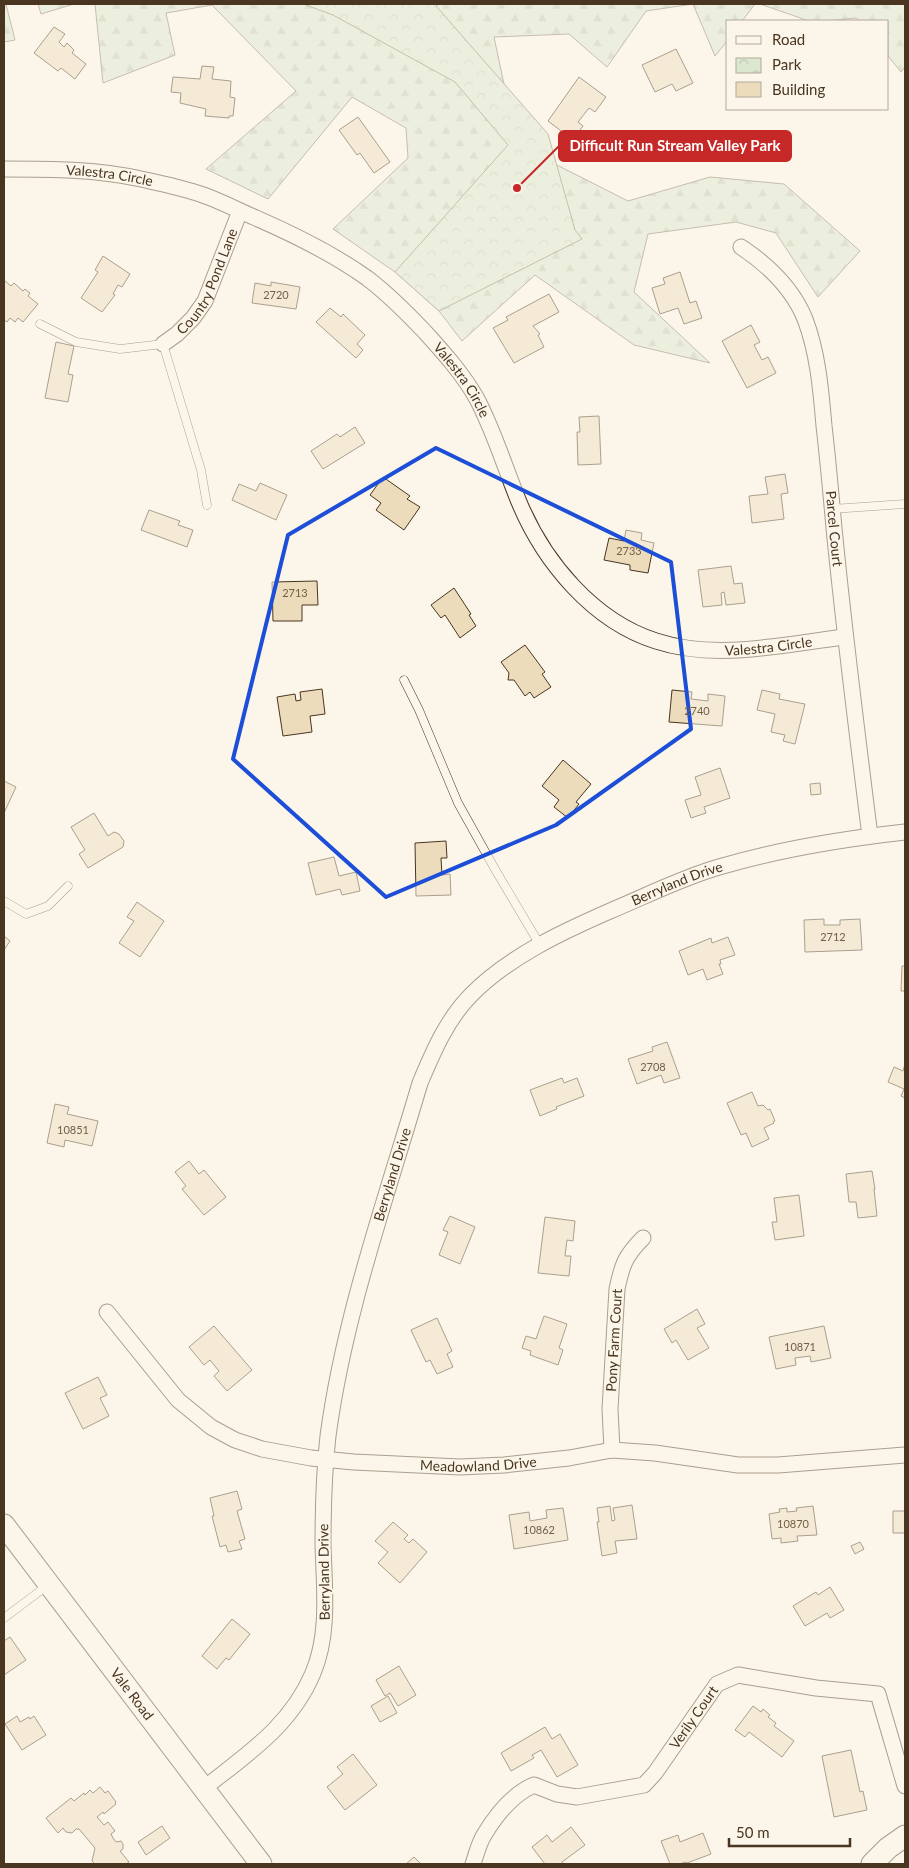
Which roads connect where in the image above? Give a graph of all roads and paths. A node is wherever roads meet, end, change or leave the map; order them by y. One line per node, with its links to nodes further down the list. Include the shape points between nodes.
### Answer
1 (4, 170): 2 (street, Valestra Circle, via 93,171 139,178 199,194)
2 (240, 211): 5 (street, Country Pond Lane, via 204,301 193,318); 9 (street, Valestra Circle, via 296,235 339,259 376,285 441,349 477,400 520,505 537,537 565,577 611,619 655,641 682,648 738,650)
3 (741, 247): 8 (street, Parcel Court, via 780,278 805,318 820,382)
4 (40, 324): 5 (lane, via 76,342 120,349)
5 (163, 344): 7 (lane, via 201,470)
6 (905, 504): 8 (lane)
7 (207, 505)
8 (832, 509): 9 (street, Parcel Court)
9 (845, 637): 12 (street, Parcel Court)
10 (404, 680): 15 (lane, via 458,803)
11 (905, 832): 12 (street, Berryland Drive)
12 (870, 836): 15 (street, Berryland Drive, via 817,843 717,867 576,926)
13 (68, 886): 14 (lane, via 48,906 26,914)
14 (4, 901)
15 (540, 946): 20 (street, Berryland Drive, via 505,966 470,995 444,1031 431,1056 420,1083 355,1304 341,1360)
16 (643, 1238): 18 (street, Pony Farm Court, via 629,1252 617,1289 610,1409)
17 (107, 1312): 20 (street, Meadowland Drive, via 178,1400 211,1427 262,1449)
18 (612, 1450): 19 (street, Meadowland Drive, via 738,1465); 20 (street, Meadowland Drive, via 569,1458 460,1467)
19 (905, 1455)
20 (326, 1460): 25 (street, Berryland Drive, via 323,1522 325,1621 314,1672 289,1716)
21 (4, 1525): 22 (main road, Vale Road)
22 (49, 1584): 23 (lane); 25 (main road, Vale Road)
23 (4, 1618)
24 (905, 1786): 28 (street, Verily Court, via 878,1694 738,1675 717,1684 644,1785 577,1797 556,1794 534,1785 522,1790 484,1835)
25 (203, 1789): 27 (main road, Vale Road)
26 (905, 1836): 29 (main road)
27 (260, 1864)
28 (473, 1864)
29 (872, 1864)

